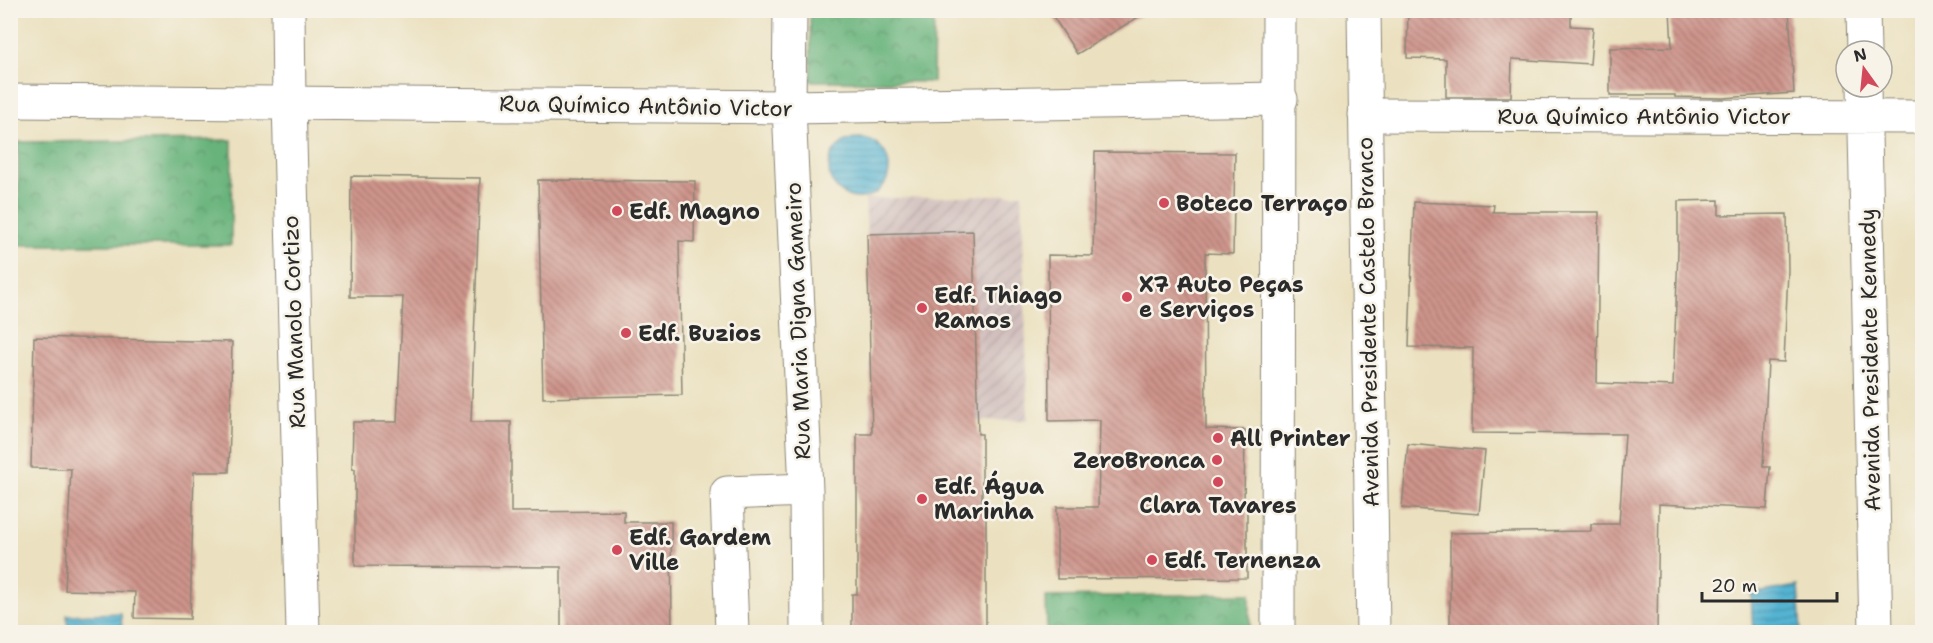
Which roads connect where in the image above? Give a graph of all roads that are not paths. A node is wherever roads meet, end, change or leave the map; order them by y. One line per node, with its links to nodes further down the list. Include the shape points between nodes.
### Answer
1 (288, 10): 9 (street, Rua Manolo Cortizo)
2 (790, 10): 11 (street, Rua Maria Digna Gameiro)
3 (1279, 10): 7 (street)
4 (1364, 10): 12 (street, Avenida Presidente Castelo Branco)
5 (1863, 10): 6 (street)
6 (1864, 39)
7 (1281, 99): 11 (street, Rua Químico Antônio Victor); 18 (street)
8 (10, 101): 9 (street, Rua Químico Antônio Victor)
9 (289, 102): 11 (street, Rua Químico Antônio Victor); 15 (street, Rua Manolo Cortizo)
10 (1865, 102): 12 (street, Rua Químico Antônio Victor); 13 (street, Rua Químico Antônio Victor); 20 (street, Avenida Presidente Kennedy)
11 (789, 107): 14 (street, Rua Maria Digna Gameiro)
12 (1365, 115): 19 (street, Avenida Presidente Castelo Branco)
13 (1923, 117)
14 (806, 490): 16 (street, via 727,493); 17 (street, Rua Maria Digna Gameiro)
15 (303, 633)
16 (732, 633)
17 (807, 633)
18 (1278, 633)
19 (1373, 633)
20 (1875, 633)

